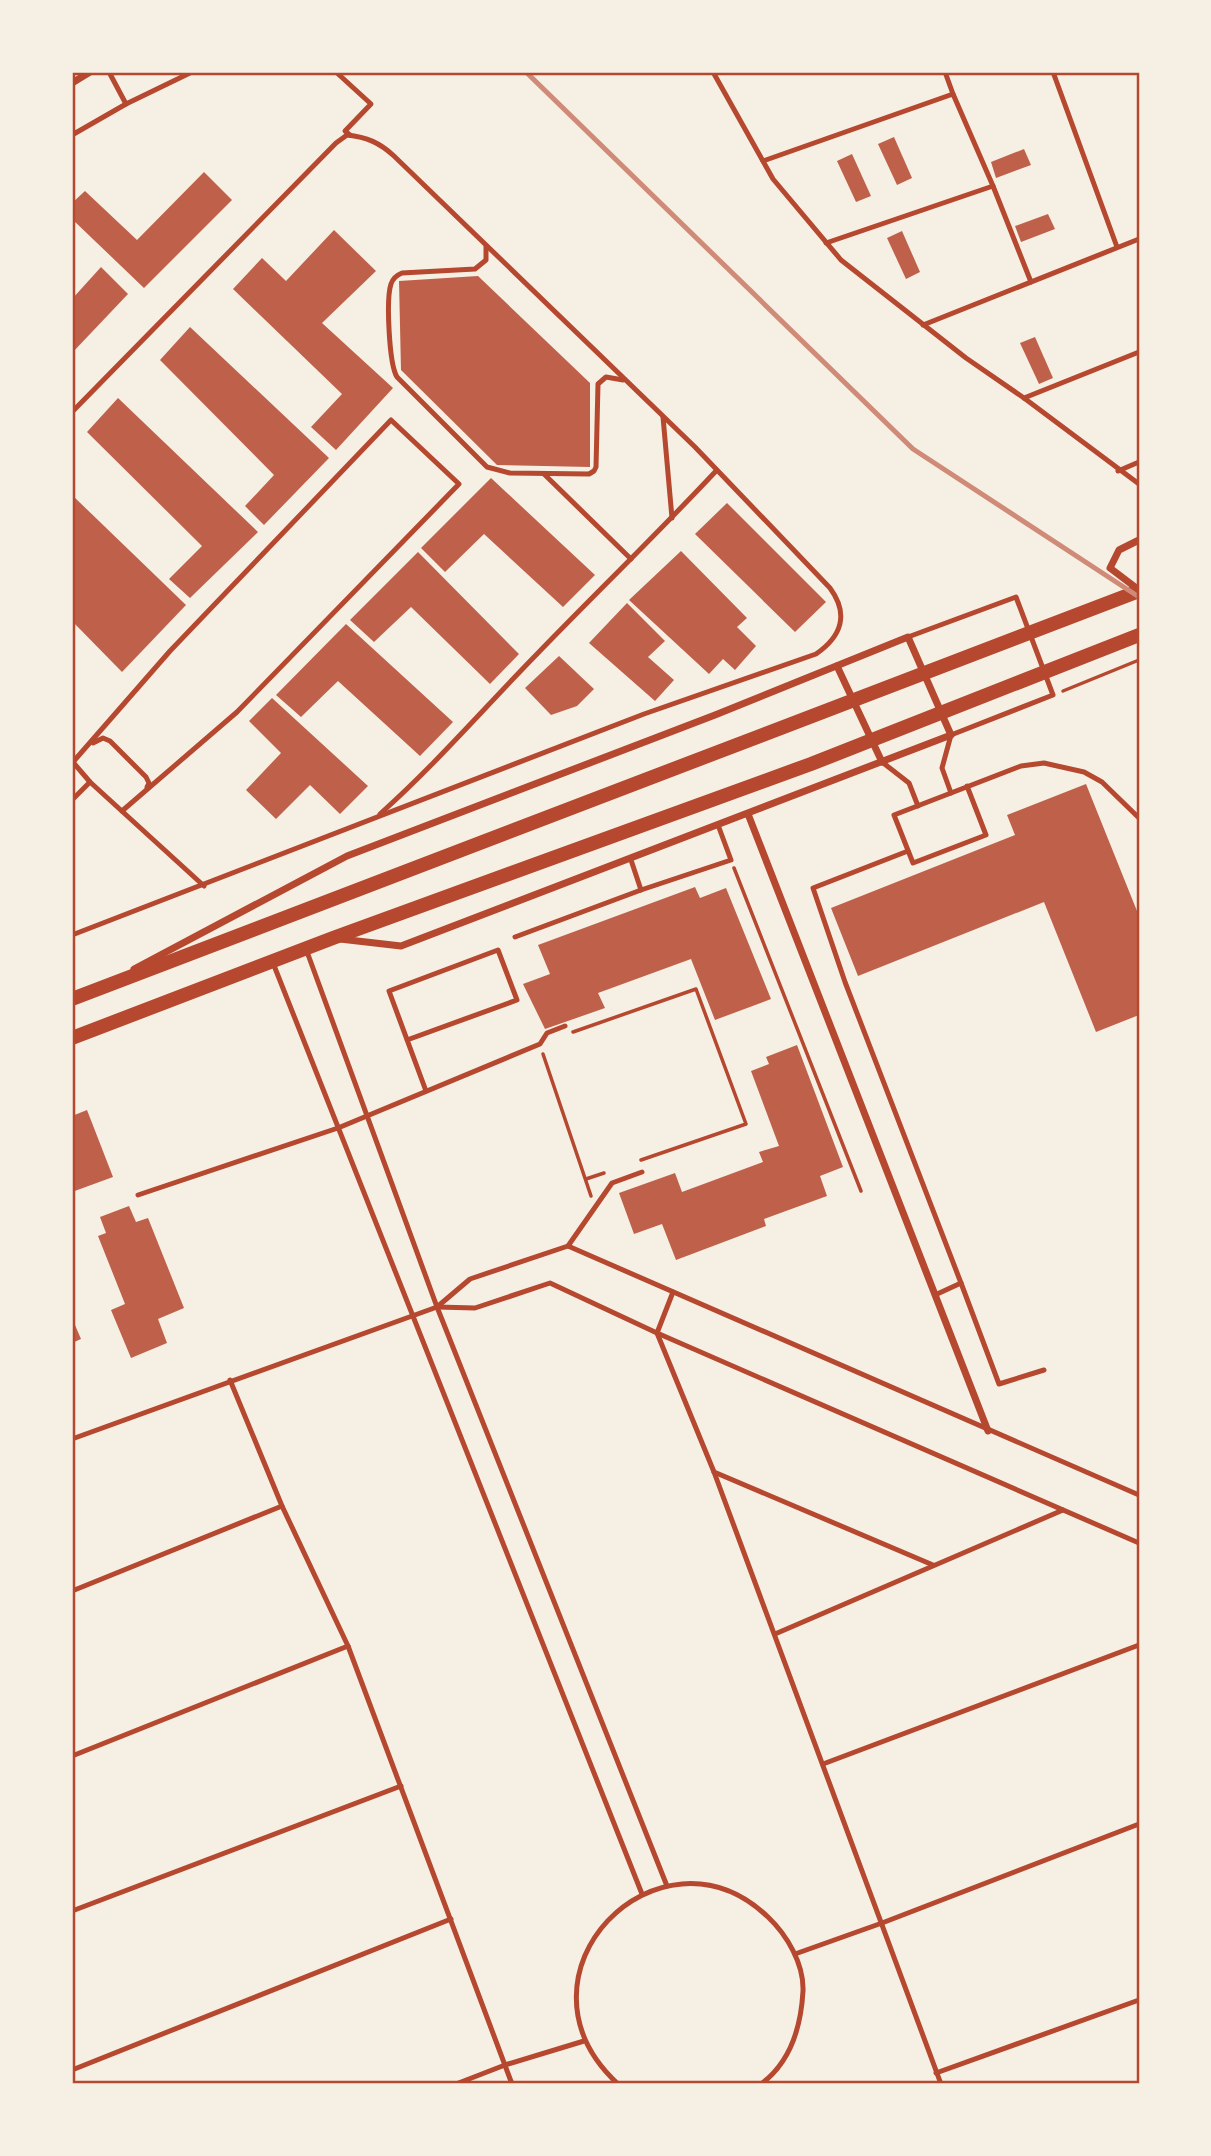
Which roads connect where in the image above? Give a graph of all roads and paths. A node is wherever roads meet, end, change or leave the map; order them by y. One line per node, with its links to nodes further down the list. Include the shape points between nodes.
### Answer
1 (90, 72): 8 (street)
2 (108, 72): 10 (lane)
3 (192, 72): 10 (lane)
4 (336, 72): 12 (lane, via 372,104 345,131)
5 (713, 72): 13 (lane)
6 (945, 72): 9 (lane)
7 (1053, 72): 18 (lane)
8 (72, 83)
9 (953, 94): 13 (lane); 14 (lane)
10 (126, 104): 11 (lane)
11 (72, 135)
12 (350, 135): 17 (lane, via 387,149); 24 (lane, via 336,143)
13 (763, 160): 16 (lane, via 773,179)
14 (993, 186): 16 (lane); 19 (lane)
15 (1139, 239): 18 (lane)
16 (826, 243): 20 (lane)
17 (486, 247): 22 (lane); 29 (lane, via 486,260 475,269 395,277 390,290 392,368 487,467)
18 (1117, 247): 19 (lane)
19 (1031, 282): 20 (lane)
20 (923, 325): 23 (lane)
21 (1139, 352): 23 (lane)
22 (627, 382): 25 (lane); 29 (lane, via 606,377 598,384 594,471)
23 (1024, 398): 28 (lane)
24 (72, 412)
25 (663, 416): 27 (lane); 31 (lane)
26 (1139, 462): 28 (lane)
27 (716, 471): 31 (lane); 50 (lane, via 836,596 841,615 832,641 816,654)
28 (1118, 471): 30 (lane)
29 (544, 474): 33 (lane)
30 (1139, 484)
31 (672, 518): 33 (lane)
32 (1139, 540): 34 (street, via 1119,550 1110,568)
33 (631, 559): 50 (lane)
34 (1139, 591): 63 (main road)
35 (1139, 635): 60 (main road, via 811,764)
36 (908, 637): 38 (street); 39 (lane, via 1016,597); 40 (street)
37 (1139, 660): 39 (path)
38 (837, 666): 42 (street); 63 (street, via 347,856)
39 (1053, 695): 40 (lane)
40 (951, 735): 42 (street); 45 (lane, via 942,768)
41 (72, 761): 43 (lane); 48 (lane, via 103,738 146,777 149,783); 48 (lane, via 170,650 391,420 459,484 237,712)
42 (882, 762): 47 (lane, via 909,783); 49 (street)
43 (90, 782): 46 (lane); 48 (lane)
44 (967, 786): 45 (lane); 51 (lane, via 1021,766 1064,766 1102,782); 53 (lane, via 986,835 913,863)
45 (951, 793): 47 (lane)
46 (72, 800)
47 (918, 806): 53 (lane, via 894,815)
48 (122, 811): 56 (lane)
49 (748, 814): 52 (street); 83 (street)
50 (378, 816): 56 (lane)
51 (1139, 818)
52 (718, 825): 54 (street); 55 (lane)
53 (908, 851): 81 (lane, via 813,888)
54 (631, 860): 57 (lane); 60 (street, via 401,946)
55 (731, 860): 57 (lane); 77 (path)
56 (204, 886): 58 (lane)
57 (641, 890): 59 (lane)
58 (72, 935)
59 (515, 937)
60 (333, 938): 61 (main road)
61 (306, 949): 62 (main road); 71 (lane)
62 (272, 962): 67 (main road); 72 (lane)
63 (87, 994): 64 (main road)
64 (72, 999)
65 (565, 1026): 69 (lane, via 547,1033)
66 (565, 1035): 73 (path, via 696,989 746,1124)
67 (72, 1038)
68 (407, 1040): 68 (lane, via 517,1000 498,950 389,991); 70 (lane)
69 (540, 1044): 70 (lane); 76 (path)
70 (426, 1091): 71 (lane)
71 (367, 1117): 72 (lane); 84 (lane)
72 (338, 1128): 78 (lane); 85 (lane)
73 (635, 1162)
74 (611, 1171): 76 (path)
75 (642, 1171): 79 (lane, via 612,1184)
76 (586, 1179): 79 (path)
77 (861, 1191)
78 (138, 1195)
79 (595, 1208): 80 (lane)
80 (568, 1246): 82 (lane); 84 (lane, via 470,1279)
81 (961, 1283): 83 (lane); 87 (lane, via 999,1384)
82 (673, 1292): 86 (lane); 89 (lane)
83 (935, 1295): 89 (street)
84 (438, 1307): 85 (lane); 86 (lane, via 475,1308 551,1283); 105 (lane)
85 (414, 1317): 88 (lane); 106 (lane)
86 (657, 1333): 91 (lane); 94 (lane)
87 (1044, 1370)
88 (230, 1380): 90 (lane); 93 (lane)
89 (988, 1431): 92 (lane)
90 (72, 1439)
91 (714, 1472): 96 (lane); 98 (lane)
92 (1139, 1495)
93 (282, 1506): 97 (lane); 100 (lane)
94 (1063, 1510): 95 (lane); 96 (lane)
95 (1139, 1543)
96 (934, 1566): 98 (lane)
97 (72, 1591)
98 (775, 1634): 102 (lane)
99 (1139, 1645): 102 (lane)
100 (348, 1646): 101 (lane); 103 (lane)
101 (72, 1756)
102 (823, 1764): 109 (lane)
103 (401, 1786): 107 (lane); 108 (lane)
104 (1139, 1824): 109 (lane)
105 (667, 1886): 106 (lane); 110 (lane, via 708,1886 756,1905 779,1927)
106 (642, 1894): 112 (lane, via 613,1913 591,1940 578,1972 576,2007)
107 (72, 1911)
108 (451, 1919): 113 (lane); 114 (lane)
109 (881, 1923): 110 (lane); 115 (lane)
110 (795, 1954): 119 (lane, via 803,1986 801,2020 790,2052)
111 (1139, 2000): 115 (lane)
112 (584, 2041): 113 (lane); 118 (lane)
113 (505, 2065): 116 (lane); 117 (lane)
114 (72, 2070)
115 (936, 2073): 120 (lane)
116 (456, 2084)
117 (512, 2084)
118 (618, 2084)
119 (761, 2084)
120 (941, 2084)

